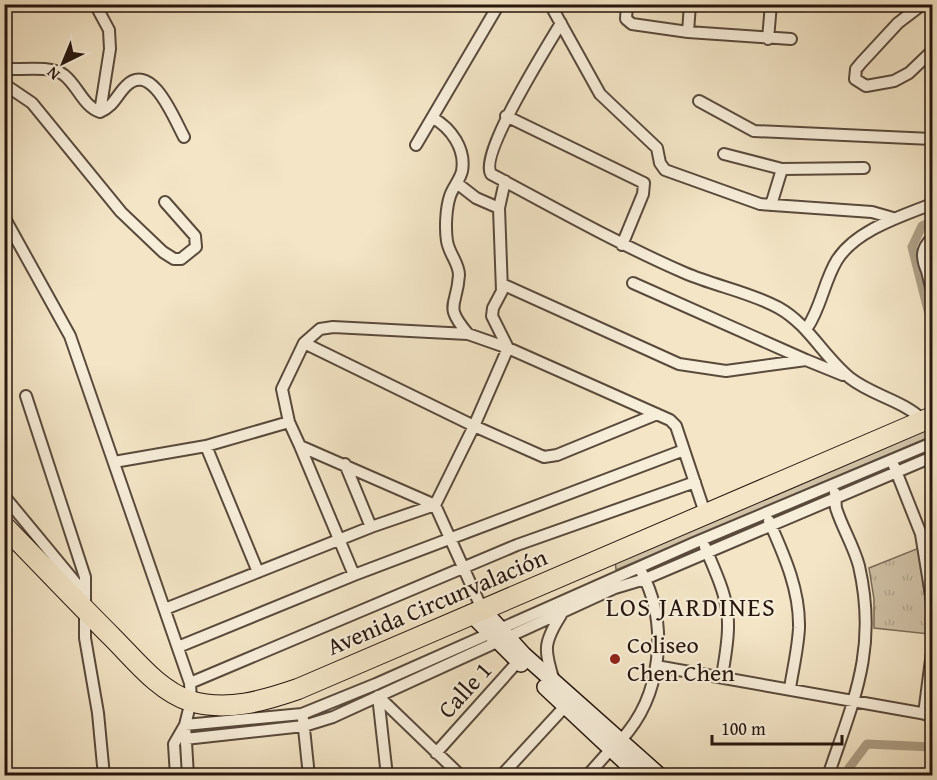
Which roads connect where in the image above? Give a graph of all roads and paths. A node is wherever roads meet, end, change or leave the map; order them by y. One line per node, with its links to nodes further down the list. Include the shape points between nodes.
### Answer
1 (95, 4): 16 (street, via 109,30 110,49)
2 (499, 4): 18 (street)
3 (550, 4): 8 (street)
4 (627, 4): 9 (street, via 629,23)
5 (690, 4): 9 (street)
6 (771, 4): 10 (street)
7 (923, 4): 12 (street, via 898,23 861,63 855,79 866,86 894,81)
8 (561, 23): 17 (street); 29 (street, via 600,94 657,148 665,170)
9 (688, 32): 10 (street)
10 (768, 39): 11 (street)
11 (791, 39)
12 (933, 51)
13 (4, 69): 16 (street, via 54,70 65,76 93,110)
14 (4, 84): 27 (street, via 32,103 121,212 163,252 181,259 196,247 195,236)
15 (699, 101): 20 (street, via 754,130)
16 (100, 112): 19 (street, via 111,107 127,85 140,80 149,82 159,90)
17 (506, 116): 25 (street, via 488,168 490,174); 34 (street, via 644,183)
18 (433, 118): 21 (street); 26 (street, via 445,124 459,148 462,170)
19 (184, 137)
20 (933, 139)
21 (416, 145)
22 (724, 154): 24 (street)
23 (864, 168): 24 (street)
24 (782, 169): 29 (street)
25 (505, 181): 30 (street); 34 (street)
26 (458, 184): 30 (street); 40 (street, via 447,206 447,241 459,276 452,307 454,316)
27 (165, 202)
28 (933, 204): 32 (street)
29 (771, 205): 32 (street, via 872,212)
30 (499, 208): 37 (street)
31 (4, 217): 55 (street, via 70,336)
32 (893, 218): 39 (street, via 844,251 836,261)
33 (933, 238): 35 (street, via 923,249 922,260)
34 (622, 245): 39 (street, via 778,308)
35 (930, 272): 38 (street)
36 (633, 283): 43 (street)
37 (502, 284): 42 (street, via 492,316); 43 (street, via 679,364 726,371)
38 (933, 291)
39 (807, 328): 44 (street, via 827,356)
40 (468, 334): 41 (street, via 333,327 320,329); 42 (street)
41 (304, 343): 48 (street, via 282,389); 49 (street)
42 (508, 348): 46 (street); 49 (street)
43 (806, 360): 44 (street)
44 (851, 379): 47 (street)
45 (26, 396): 79 (street, via 85,577)
46 (657, 414): 49 (street, via 548,458); 53 (street, via 676,426)
47 (928, 419): 64 (highway, Avenida Circunvalación)
48 (289, 423): 51 (street); 52 (street)
49 (474, 426): 62 (street)
50 (933, 443): 57 (street)
51 (206, 446): 55 (street); 74 (street)
52 (300, 446): 56 (street); 68 (street)
53 (684, 450): 58 (street); 70 (street)
54 (933, 457): 57 (street)
55 (114, 462): 80 (street)
56 (345, 464): 62 (street); 67 (street)
57 (894, 467): 59 (street); 61 (street); 78 (street, via 921,534)
58 (695, 482): 64 (street); 72 (street, via 517,545)
59 (826, 487): 61 (street); 63 (street)
60 (4, 496): 79 (street)
61 (832, 502): 65 (street); 94 (street, via 858,564 865,600 867,631)
62 (435, 505): 67 (street); 70 (street)
63 (765, 512): 65 (street); 69 (street)
64 (706, 516): 81 (highway, Avenida Circunvalación)
65 (771, 525): 71 (street); 91 (street, via 797,598 799,628)
66 (4, 526): 79 (highway, Avenida Circunvalación)
67 (371, 527): 68 (street)
68 (340, 539): 74 (street); 75 (street)
69 (701, 540): 71 (street); 73 (street)
70 (449, 541): 72 (street); 75 (street)
71 (707, 553): 76 (street); 88 (street, via 730,615)
72 (464, 568): 81 (street); 92 (street)
73 (640, 568): 76 (street); 77 (street)
74 (258, 572): 80 (street)
75 (354, 575): 84 (street)
76 (645, 579): 82 (street, via 615,588); 87 (street, via 659,621)
77 (574, 596): 82 (street); 83 (street)
78 (933, 601)
79 (85, 602): 92 (highway, Avenida Circunvalación, via 157,680 175,694); 103 (street, via 85,638)
80 (165, 609): 84 (street)
81 (476, 611): 83 (street); 92 (highway, Avenida Circunvalación, via 265,701 217,705)
82 (562, 615): 83 (street); 89 (street, via 547,637 545,649)
83 (500, 635): 86 (street); 90 (street); 93 (street)
84 (178, 647): 92 (street)
85 (933, 652): 97 (street)
86 (521, 658): 89 (street); 95 (street); 102 (street, Calle 1)
87 (656, 666): 88 (street); 101 (street, via 636,721)
88 (722, 676): 91 (street)
89 (554, 682): 95 (street)
90 (376, 684): 93 (street); 96 (street)
91 (790, 688): 94 (street)
92 (190, 692): 98 (street)
93 (378, 696): 99 (street); 102 (street); 107 (street)
94 (855, 700): 97 (street); 113 (street)
95 (569, 702): 101 (street); 109 (street)
96 (302, 714): 98 (street); 99 (street)
97 (928, 715)
98 (184, 725): 100 (street); 104 (street, via 174,744)
99 (304, 726): 100 (street); 106 (street)
100 (185, 739): 105 (street)
101 (616, 745): 110 (street); 111 (street); 112 (street)
102 (436, 753): 108 (street)
103 (104, 776)
104 (176, 776)
105 (188, 776)
106 (309, 776)
107 (387, 776)
108 (461, 776)
109 (501, 776)
110 (587, 776)
111 (640, 776)
112 (660, 776)
113 (828, 776)

